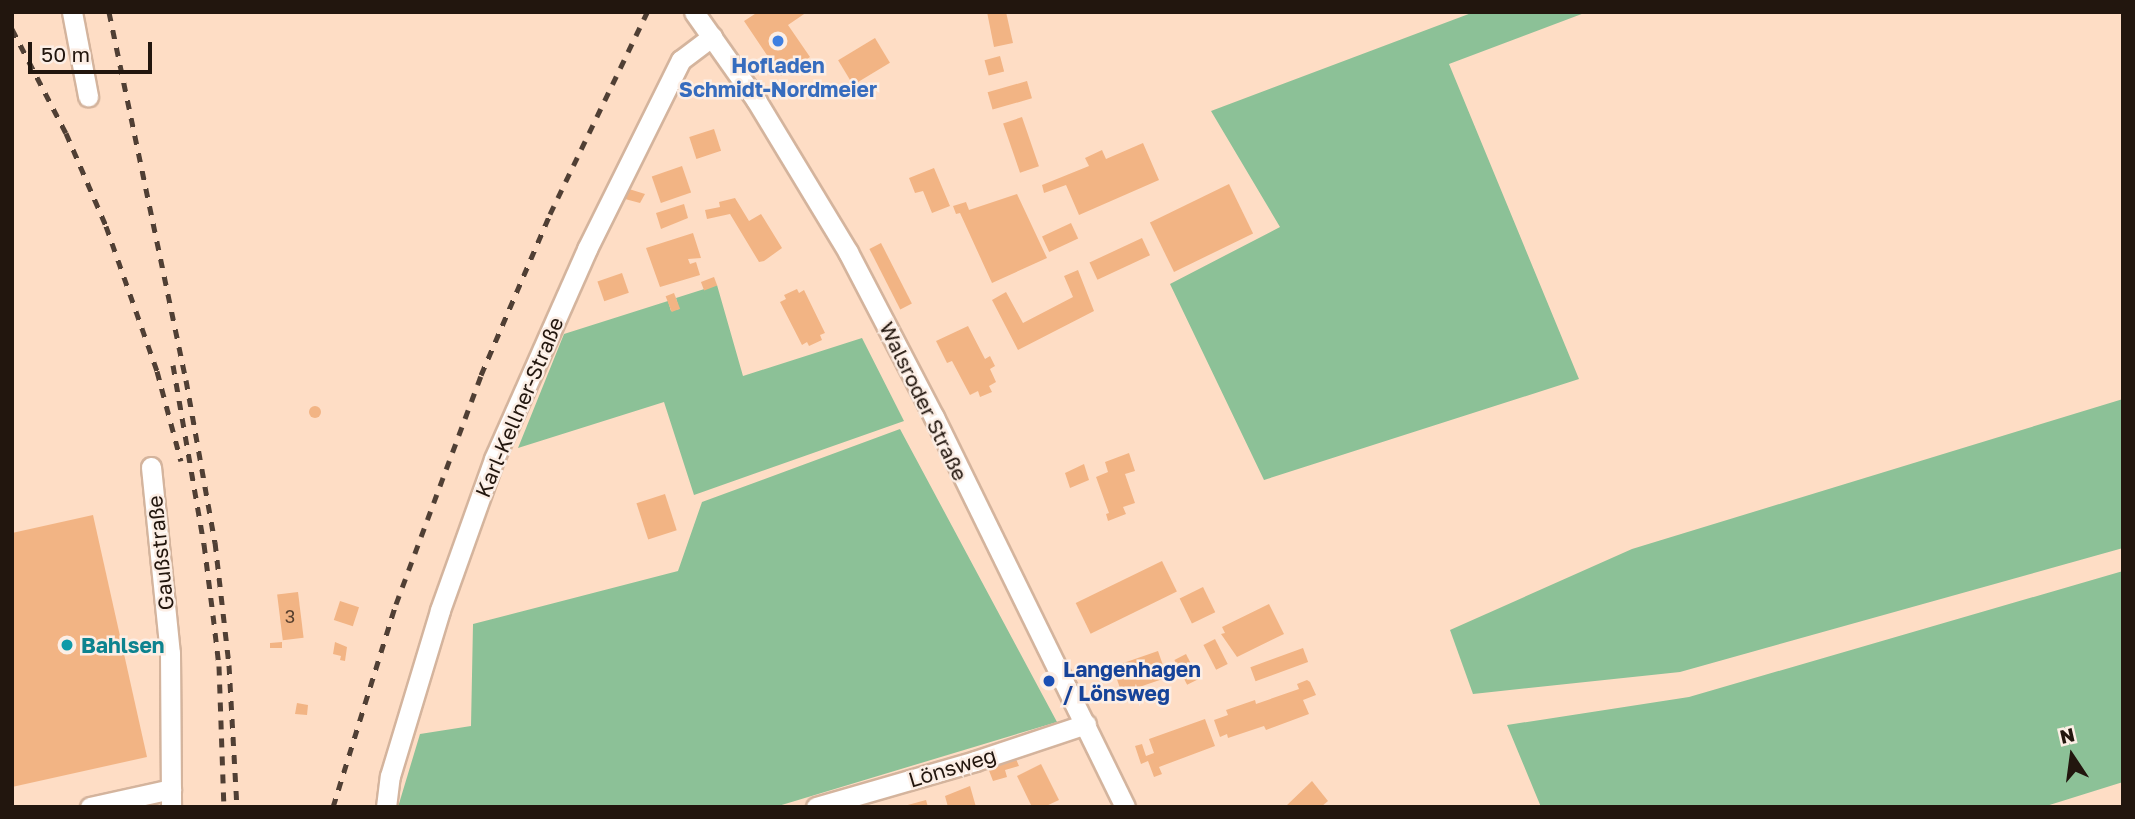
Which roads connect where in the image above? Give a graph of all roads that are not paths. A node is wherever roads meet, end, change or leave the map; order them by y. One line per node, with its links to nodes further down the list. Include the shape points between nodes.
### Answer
1 (72, 12): 4 (street)
2 (694, 12): 3 (street, Walsroder Straße)
3 (712, 37): 6 (street, Walsroder Straße, via 796,163 848,252); 9 (street, Karl-Kellner-Straße, via 681,60 587,249 494,459 440,610 390,776)
4 (89, 96)
5 (150, 467): 7 (street, Gaußstraße, via 170,653)
6 (1086, 724): 10 (street, Lönsweg); 11 (street, Walsroder Straße)
7 (171, 798): 8 (street)
8 (90, 807)
9 (386, 807)
10 (816, 807)
11 (1125, 807)

